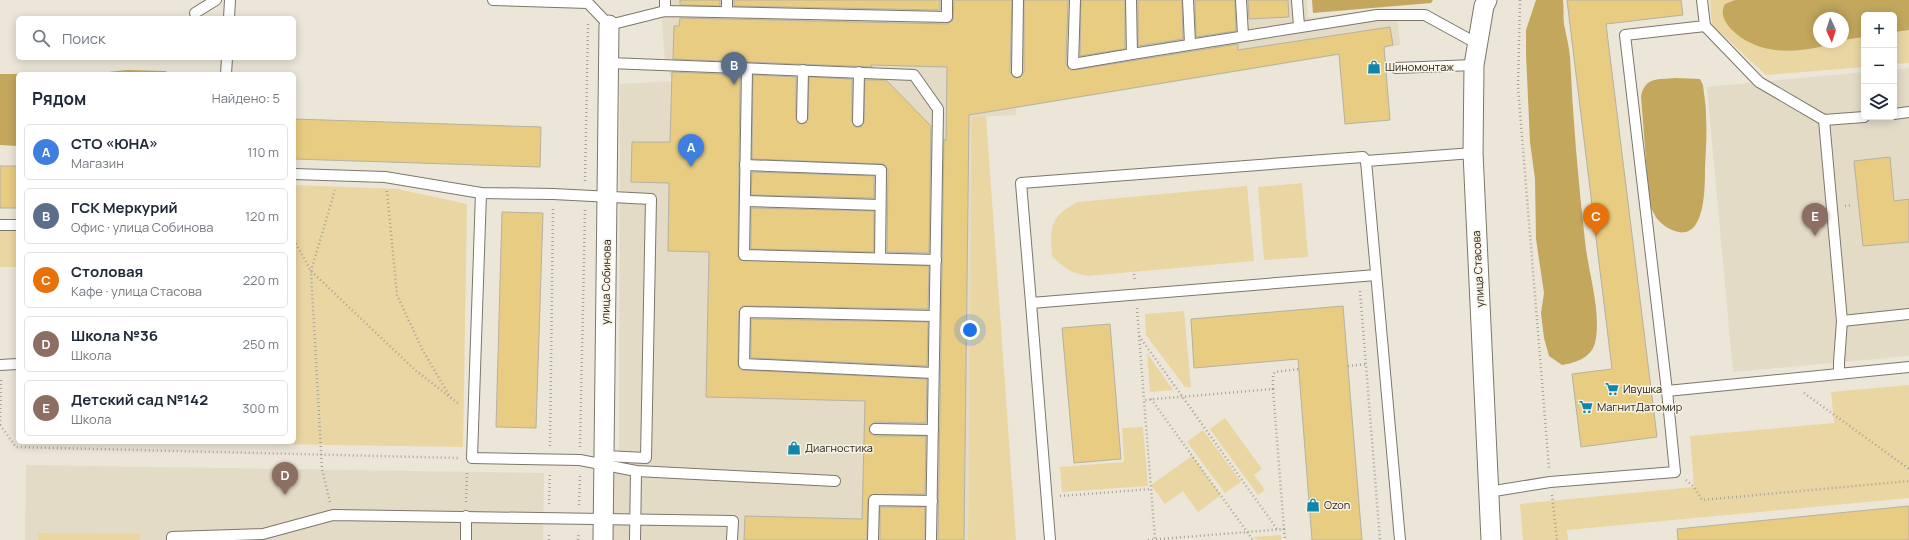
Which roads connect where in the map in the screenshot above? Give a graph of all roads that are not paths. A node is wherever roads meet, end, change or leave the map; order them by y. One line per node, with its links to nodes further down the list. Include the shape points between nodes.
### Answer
1 (216, 0): 17 (lane)
2 (230, 0): 18 (lane)
3 (493, 0): 19 (lane, via 588,3)
4 (665, 0): 15 (lane)
5 (727, 0): 16 (lane)
6 (947, 0): 16 (lane, via 947,17)
7 (1018, 0): 34 (lane)
8 (1075, 0): 25 (lane, via 1073,64)
9 (1131, 0): 25 (lane)
10 (1188, 0): 24 (lane)
11 (1241, 0): 22 (lane)
12 (1297, 0): 20 (lane)
13 (1487, 0): 23 (street, улица Стасова)
14 (1702, 0): 21 (lane)
15 (665, 10): 16 (lane); 19 (lane)
16 (727, 12)
17 (195, 13)
18 (229, 16)
19 (609, 25): 27 (street, улица Собинова)
20 (1299, 26): 22 (lane); 23 (lane, via 1377,15 1424,15)
21 (1705, 26): 39 (lane, via 1759,82); 63 (lane, via 1625,35)
22 (1243, 35): 24 (lane)
23 (1476, 43): 28 (street, улица Стасова)
24 (1190, 44): 25 (lane)
25 (1132, 54)
26 (227, 60): 32 (lane)
27 (609, 63): 30 (lane); 46 (street, улица Собинова)
28 (1474, 65): 29 (lane); 41 (street, улица Стасова)
29 (1396, 68)
30 (747, 69): 31 (lane); 43 (lane)
31 (803, 70): 33 (lane); 38 (lane)
32 (226, 72)
33 (859, 72): 40 (lane); 52 (lane, via 914,75 938,109)
34 (1017, 72)
35 (1909, 112): 36 (lane)
36 (1897, 114)
37 (1861, 116): 39 (lane)
38 (802, 118)
39 (1824, 120): 57 (lane)
40 (858, 121)
41 (1473, 153): 42 (lane); 69 (street, улица Стасова)
42 (1366, 161): 53 (lane); 54 (lane, via 1361,155 1021,183)
43 (745, 165): 47 (lane); 48 (lane, via 881,170)
44 (296, 174): 45 (lane, via 385,177)
45 (482, 193): 46 (lane); 66 (lane, via 472,458)
46 (607, 197): 66 (street, улица Собинова); 66 (lane, via 651,199 646,458)
47 (745, 201): 48 (lane); 51 (lane, via 744,255)
48 (880, 205): 51 (lane)
49 (0, 224): 50 (lane)
50 (16, 224)
51 (880, 258): 52 (lane)
52 (936, 260): 56 (lane)
53 (1376, 275): 54 (lane); 82 (lane)
54 (1031, 303): 81 (lane)
55 (1909, 314): 57 (lane)
56 (934, 316): 61 (lane); 61 (lane, via 745,312 744,364)
57 (1842, 321): 62 (lane)
58 (0, 364): 59 (lane)
59 (16, 364)
60 (1909, 367): 62 (lane)
61 (933, 372): 65 (lane)
62 (1839, 374): 63 (lane)
63 (1667, 391): 69 (lane, via 1675,472 1550,482)
64 (875, 429): 65 (lane)
65 (933, 430): 70 (lane)
66 (604, 460): 67 (lane); 72 (street, улица Собинова)
67 (636, 472): 68 (lane); 73 (lane)
68 (835, 480)
69 (1488, 492): 83 (street, улица Стасова)
70 (932, 502): 79 (lane, via 874,500); 80 (lane)
71 (466, 516): 72 (lane); 74 (lane, via 333,515 263,534 172,537); 75 (lane)
72 (603, 518): 73 (lane); 76 (street, улица Собинова)
73 (635, 519): 77 (lane); 78 (lane, via 733,521)
74 (172, 540)
75 (466, 540)
76 (603, 540)
77 (635, 540)
78 (732, 540)
79 (873, 540)
80 (931, 540)
81 (1050, 540)
82 (1400, 540)
83 (1491, 540)

